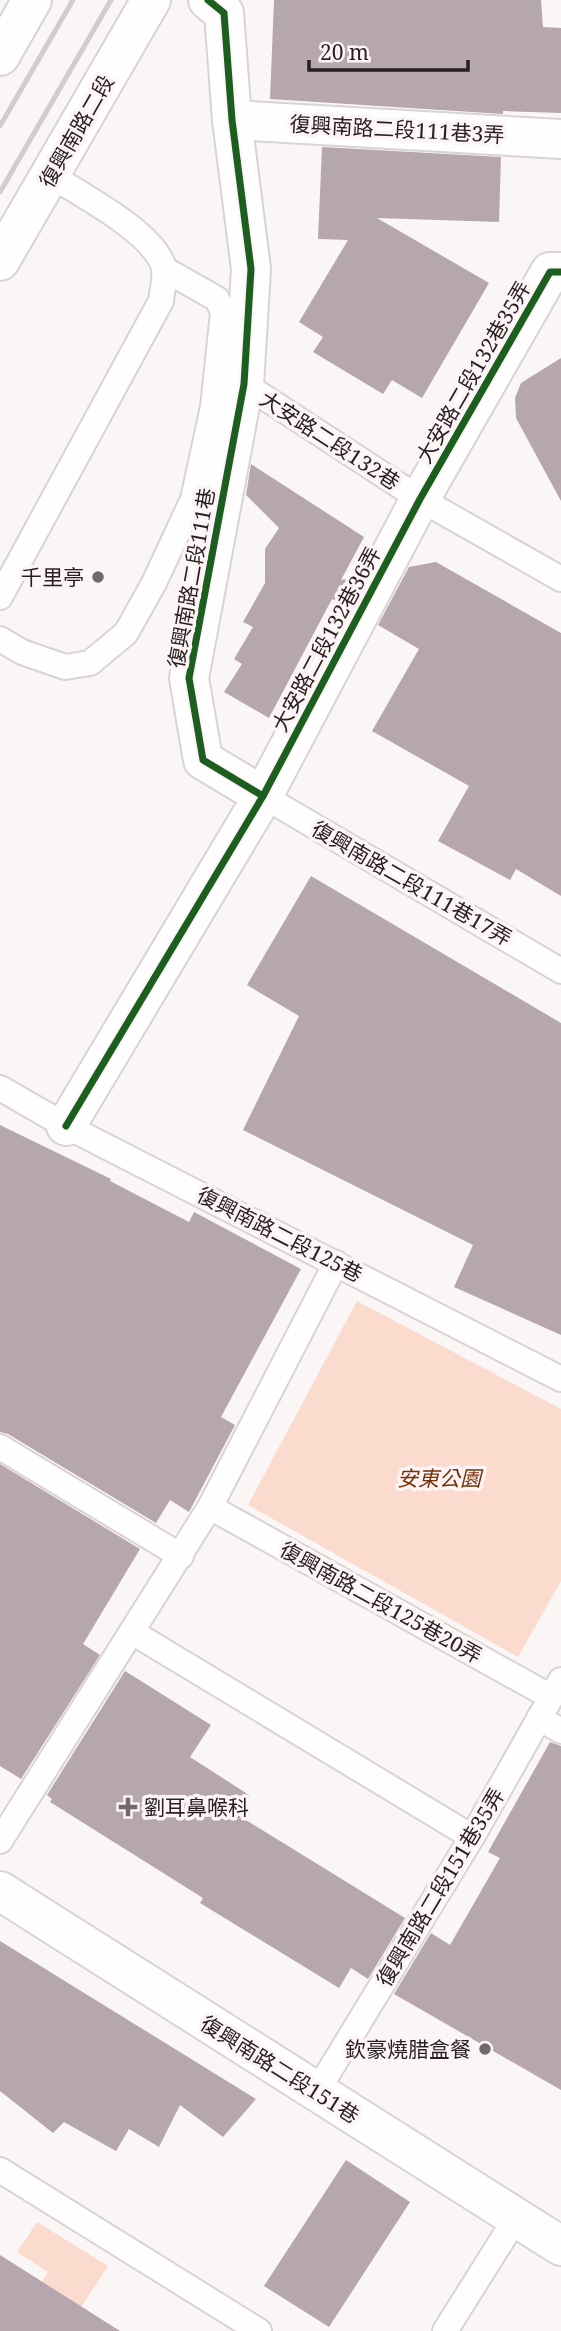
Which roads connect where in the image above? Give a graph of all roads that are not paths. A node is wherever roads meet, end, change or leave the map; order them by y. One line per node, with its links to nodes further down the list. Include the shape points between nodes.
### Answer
1 (32, 0): 4 (street)
2 (151, 0): 7 (street, 復興南路二段)
3 (208, 0): 5 (street, 復興南路二段111巷, via 224,13)
4 (0, 56)
5 (232, 120): 6 (street, 復興南路二段111巷3弄); 11 (street, 復興南路二段111巷, via 251,269)
6 (561, 139)
7 (50, 175): 8 (street, 復興南路二段); 9 (lane, via 114,215 154,247)
8 (0, 261)
9 (164, 269): 14 (lane, via 162,301); 15 (lane, via 217,299 223,312 213,407 193,499 126,634 90,663 65,667)
10 (561, 272): 12 (street, 大安路二段132巷35弄, via 550,272)
11 (244, 384): 12 (lane, 大安路二段132巷); 16 (street, 復興南路二段111巷, via 189,678 203,760)
12 (420, 499): 13 (lane, 大安路二段132巷); 16 (street, 大安路二段132巷36弄)
13 (561, 579)
14 (0, 597)
15 (0, 639)
16 (263, 796): 17 (lane, 復興南路二段111巷17弄); 19 (street)
17 (561, 971)
18 (0, 1088): 19 (lane, 復興南路二段125巷)
19 (66, 1126): 20 (lane, 復興南路二段125巷)
20 (336, 1263): 21 (lane, 復興南路二段125巷); 23 (lane)
21 (561, 1379)
22 (0, 1447): 24 (lane)
23 (210, 1507): 24 (lane); 26 (lane, 復興南路二段125巷20弄)
24 (181, 1556): 25 (lane)
25 (132, 1632): 28 (lane); 29 (lane)
26 (551, 1698): 27 (lane, 復興南路二段125巷20弄); 28 (lane, 復興南路二段151巷35弄)
27 (561, 1731)
28 (472, 1837): 31 (lane, 復興南路二段151巷35弄)
29 (0, 1841)
30 (0, 1891): 31 (street, 復興南路二段151巷)
31 (316, 2092): 33 (street, 復興南路二段151巷)
32 (0, 2170): 35 (lane)
33 (516, 2218): 34 (street, 復興南路二段151巷); 36 (lane)
34 (561, 2246)
35 (259, 2331)
36 (445, 2331)

